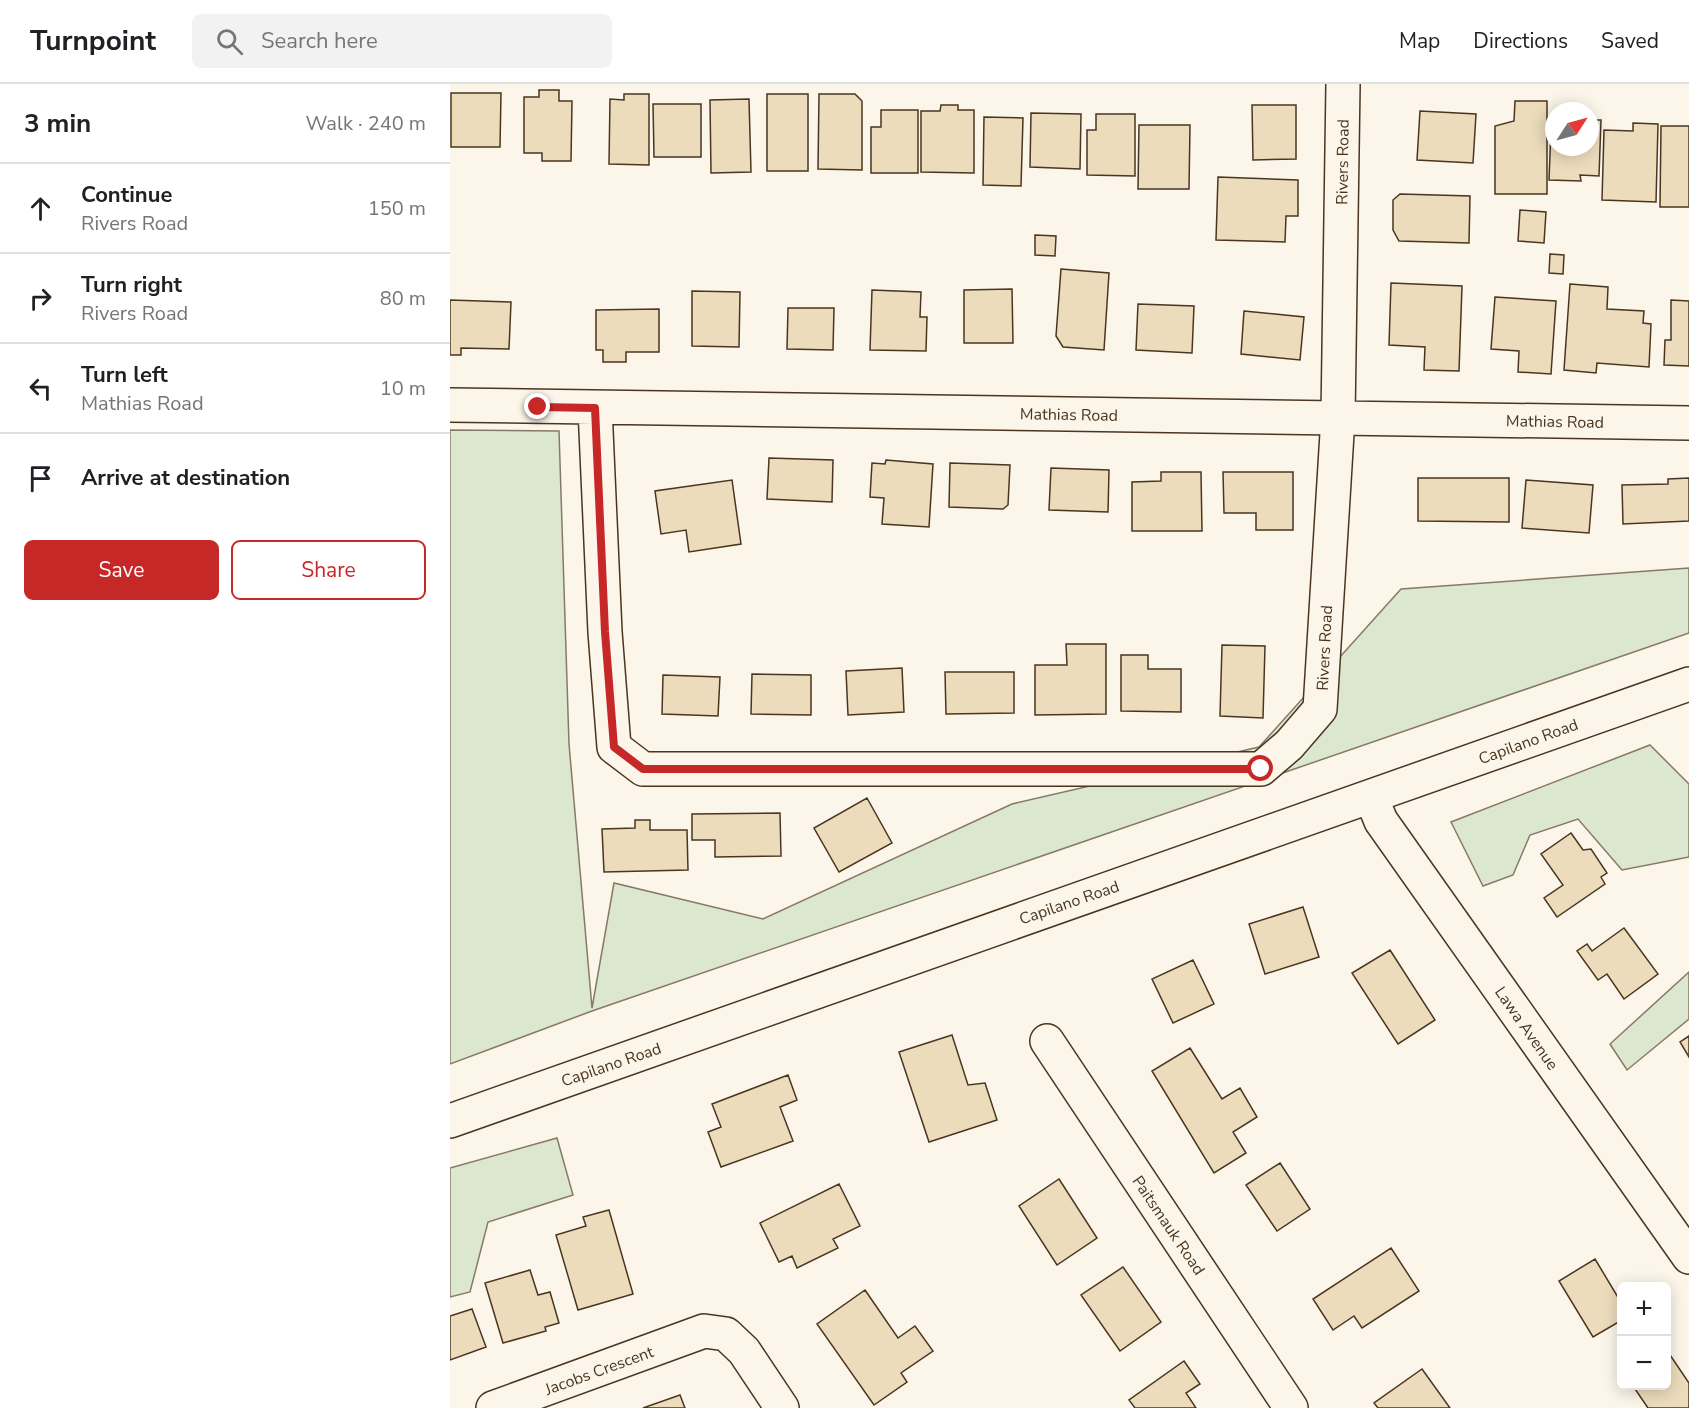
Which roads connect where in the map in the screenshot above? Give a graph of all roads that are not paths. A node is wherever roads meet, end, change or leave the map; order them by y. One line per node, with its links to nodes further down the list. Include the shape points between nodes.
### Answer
1 (1343, 84): 4 (street, Rivers Road)
2 (450, 405): 3 (street, Mathias Road)
3 (595, 408): 4 (street, Mathias Road); 4 (street, Rivers Road, via 614,747 643,769 1261,769 1320,709)
4 (1338, 417): 5 (street, Mathias Road)
5 (1689, 423)
6 (1689, 684): 7 (street, Capilano Road)
7 (1371, 797): 9 (street, Capilano Road); 10 (street, Lawa Avenue, via 1381,821)
8 (1047, 1041): 13 (street, Paitsmauk Road)
9 (450, 1121)
10 (1689, 1257)
11 (493, 1408): 12 (street, Jacobs Crescent, via 704,1331 726,1334 744,1351)
12 (782, 1408)
13 (1291, 1408)

